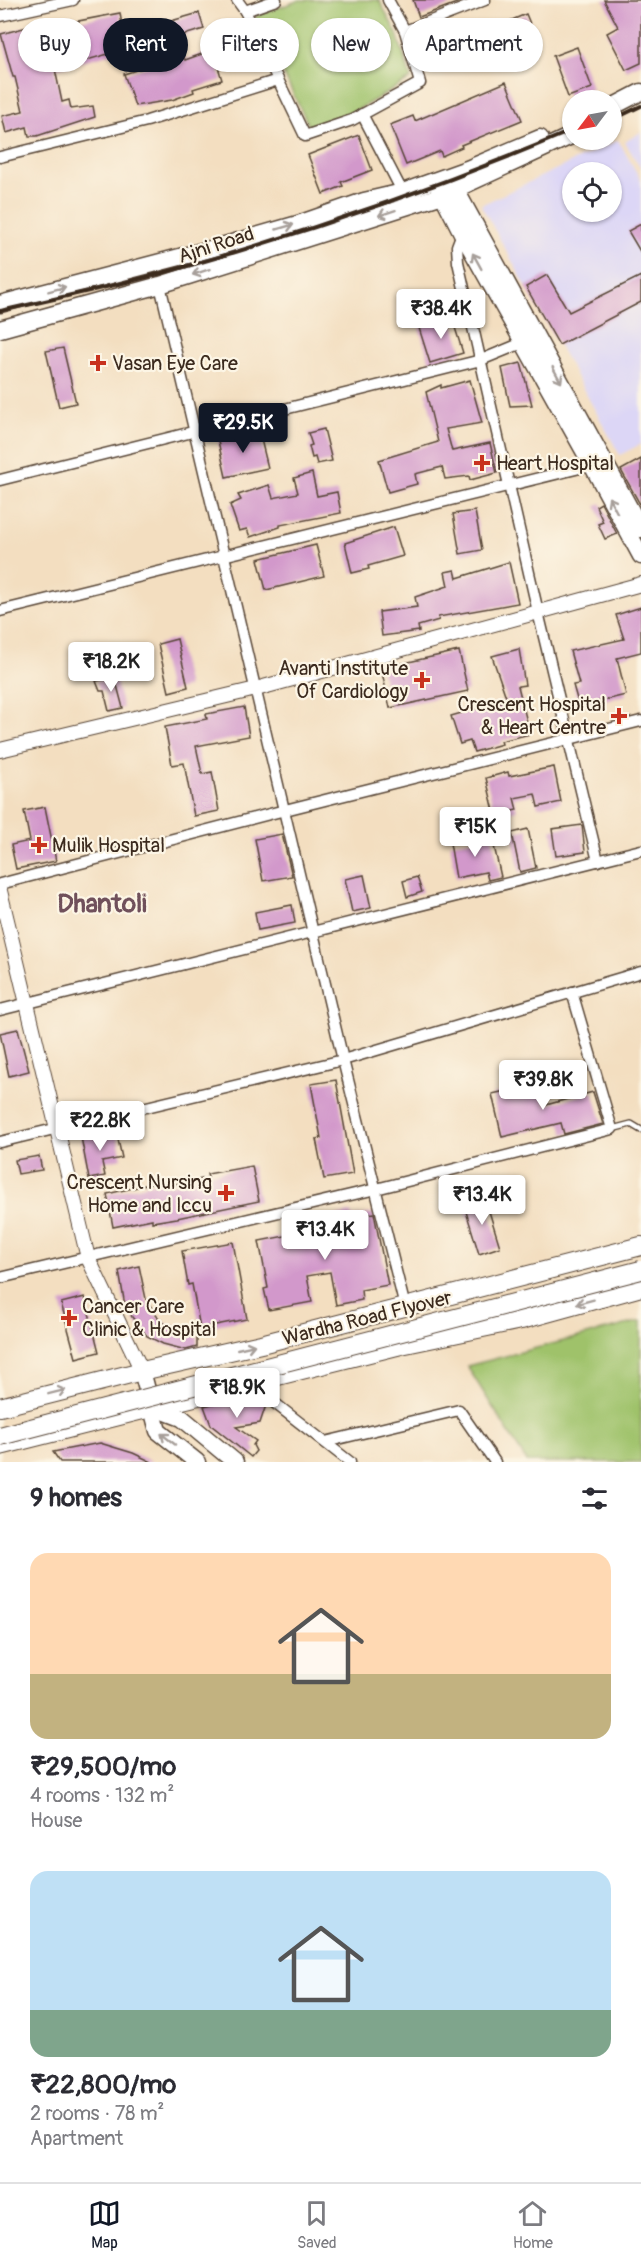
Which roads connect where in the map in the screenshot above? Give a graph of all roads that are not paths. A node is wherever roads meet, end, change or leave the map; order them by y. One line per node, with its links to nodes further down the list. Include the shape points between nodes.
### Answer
1 (73, 0): 7 (street)
2 (237, 0): 6 (street)
3 (276, 0): 6 (street)
4 (388, 0): 9 (street)
5 (485, 0): 8 (street)
6 (245, 11): 11 (street)
7 (0, 16)
8 (439, 18)
9 (403, 27)
10 (417, 72): 16 (street, via 420,83)
11 (278, 80): 16 (street, via 305,136); 19 (street, via 147,121)
12 (641, 92): 13 (main road)
13 (622, 102)
14 (641, 103): 15 (main road)
15 (622, 112)
16 (362, 114): 21 (street)
17 (562, 130): 20 (main road)
18 (562, 140): 20 (main road)
19 (0, 157)
20 (451, 185): 21 (main road, Ajni Road); 22 (main road); 22 (main road)
21 (411, 200): 22 (main road); 24 (main road, Ajni Road, one-way to 24); 25 (main road, one-way to 21, via 218,247 364,201)
22 (461, 215): 23 (main road); 27 (main road)
23 (462, 233): 27 (main road, one-way to 23); 28 (street, via 457,246 458,262)
24 (160, 285): 26 (main road, Ajni Road); 29 (street)
25 (0, 304)
26 (0, 328)
27 (529, 340): 28 (street); 30 (main road); 33 (main road, one-way to 33)
28 (481, 360): 29 (street); 32 (street)
29 (195, 432): 31 (street); 34 (street)
30 (592, 465): 32 (street); 35 (main road, one-way to 30)
31 (0, 480)
32 (510, 486): 34 (street); 38 (street)
33 (641, 529)
34 (224, 556): 37 (street); 39 (street)
35 (641, 556)
36 (641, 584): 38 (street)
37 (0, 611)
38 (538, 612): 39 (street); 41 (street)
39 (256, 689): 42 (street); 43 (street)
40 (641, 721): 41 (street)
41 (568, 739): 43 (street); 45 (street)
42 (0, 750)
43 (285, 810): 46 (street); 48 (street)
44 (641, 850): 45 (street)
45 (598, 861): 48 (street)
46 (0, 884)
47 (0, 891): 51 (street)
48 (313, 932): 51 (street); 53 (street)
49 (641, 972): 50 (street)
50 (572, 992): 53 (street); 55 (street)
51 (28, 1003): 52 (street); 54 (street)
52 (0, 1010)
53 (343, 1060): 54 (street); 58 (street)
54 (57, 1127): 57 (street); 60 (street)
55 (612, 1129): 56 (lane, via 630,1124); 58 (street)
56 (641, 1130)
57 (0, 1142)
58 (376, 1189): 60 (street); 65 (street)
59 (641, 1246): 65 (main road)
60 (88, 1258): 63 (street); 66 (street)
61 (641, 1260): 70 (main road, Wardha Road Flyover)
62 (641, 1270): 71 (main road, Wardha Road Flyover, bridge)
63 (0, 1278)
64 (641, 1287): 67 (main road, one-way to 67, via 521,1320)
65 (405, 1307): 66 (main road, one-way to 65)
66 (142, 1371): 68 (main road, one-way to 66); 69 (main road)
67 (249, 1383): 69 (main road); 72 (street)
68 (0, 1407)
69 (153, 1407): 73 (main road); 74 (main road, one-way to 69, via 158,1431); 75 (main road, via 182,1418)
70 (0, 1425)
71 (0, 1436)
72 (325, 1442): 76 (street); 77 (street, via 459,1410)
73 (0, 1446)
74 (197, 1462)
75 (235, 1462)
76 (350, 1462)
77 (495, 1462)

